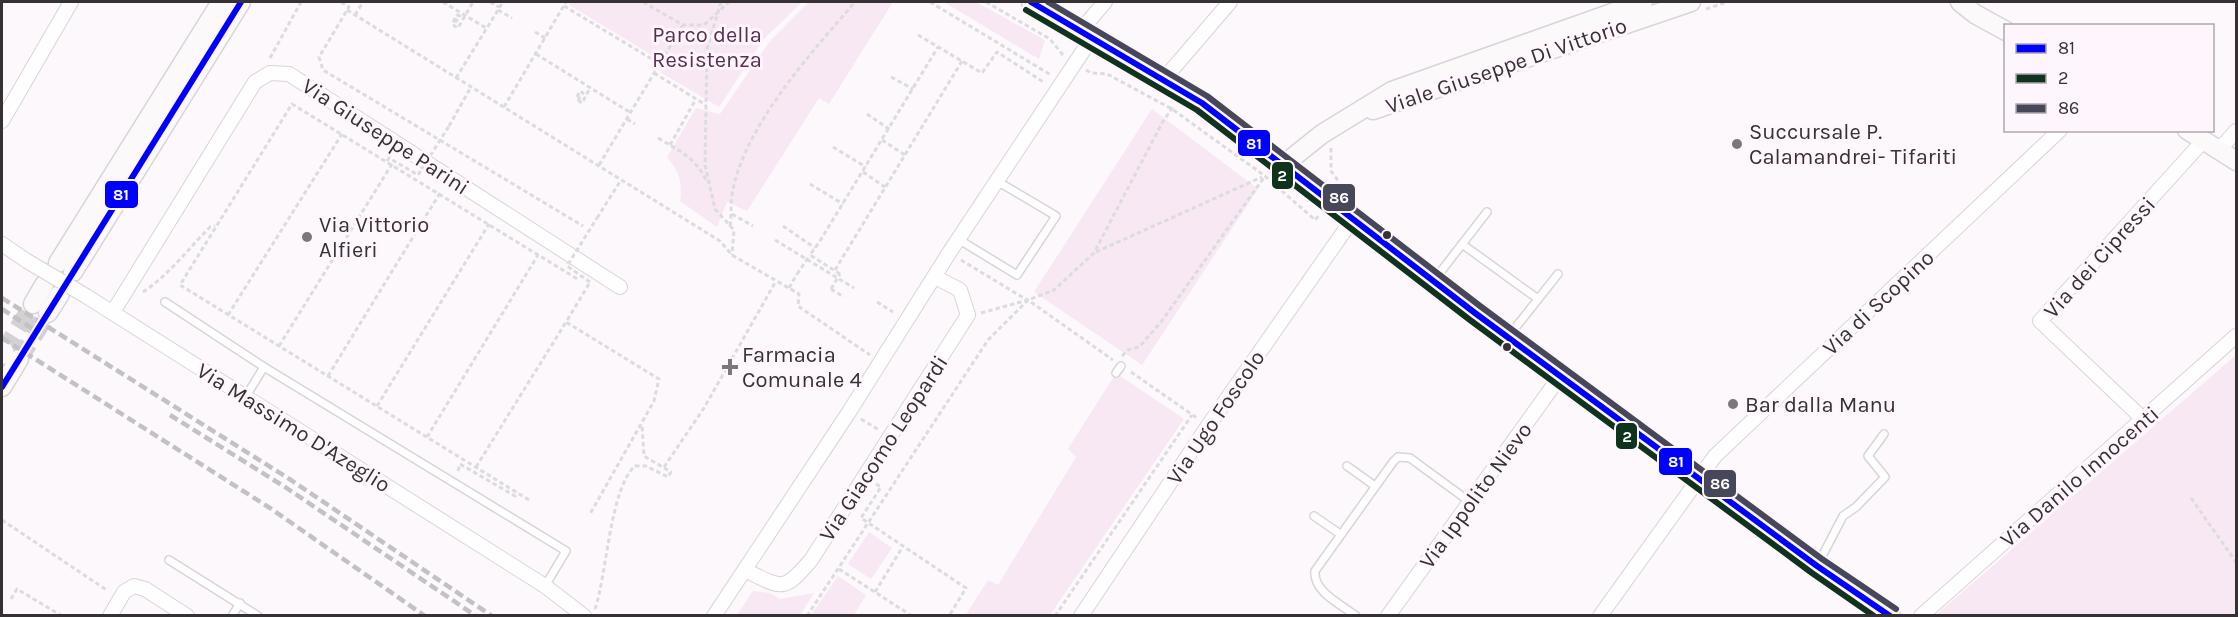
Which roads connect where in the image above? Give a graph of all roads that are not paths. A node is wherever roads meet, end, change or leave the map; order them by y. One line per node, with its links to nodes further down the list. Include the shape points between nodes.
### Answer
1 (71, 2): 14 (street)
2 (220, 2): 3 (main road, via 66,267)
3 (241, 2)
4 (1031, 2): 11 (main road)
5 (1104, 2): 11 (street)
6 (1230, 2): 12 (street)
7 (1643, 2): 13 (main road, Viale Giuseppe Di Vittorio, via 1419,80)
8 (1691, 2): 13 (main road, Viale Giuseppe Di Vittorio, via 1380,109)
9 (1962, 3): 10 (main road)
10 (2004, 30)
11 (1087, 33): 12 (main road); 21 (street, via 1062,83)
12 (1164, 80): 20 (main road)
13 (1354, 114): 20 (main road, Viale Giuseppe Di Vittorio)
14 (2, 120)
15 (2236, 131): 18 (street)
16 (2058, 132): 48 (street, Via di Scopino, via 1715,456)
17 (2190, 132): 18 (main road)
18 (2211, 145): 19 (main road); 45 (street, Via dei Cipressi, via 2040,321)
19 (2236, 161)
20 (1282, 166): 23 (main road)
21 (997, 181): 24 (street); 24 (lane, via 1056,216 1017,275)
22 (1487, 212): 26 (lane)
23 (1352, 220): 29 (main road); 64 (street, Via Ugo Foscolo)
24 (958, 239): 28 (street)
25 (2, 244): 35 (street, Via Massimo D'Azeglio, bridge)
26 (1462, 244): 29 (lane); 32 (lane)
27 (1558, 274): 32 (lane)
28 (935, 277): 55 (street); 55 (street, Via Giacomo Leopardi, via 960,290 968,315 811,560 793,582 777,585)
29 (1433, 281): 37 (main road)
30 (620, 287): 35 (street, Via Giuseppe Parini, via 289,74 270,74 255,82)
31 (52, 289): 34 (main road)
32 (1538, 299): 37 (lane)
33 (165, 302): 40 (lane)
34 (41, 308)
35 (113, 312): 44 (street, Via Massimo D'Azeglio)
36 (2236, 336): 45 (street, Via Danilo Innocenti)
37 (1508, 337): 42 (main road)
38 (8, 355): 43 (main road)
39 (1121, 366): 41 (lane)
40 (264, 367): 44 (lane); 56 (lane, via 566,551)
41 (1116, 373)
42 (1561, 375): 48 (main road); 50 (street, Via Ippolito Nievo)
43 (2, 387)
44 (246, 396): 56 (street, Via Massimo D'Azeglio)
45 (2143, 419): 69 (street, Via Danilo Innocenti)
46 (1884, 434): 54 (lane, via 1868,456 1885,477 1843,516)
47 (1347, 466): 49 (lane)
48 (1699, 476): 54 (main road); 67 (street, Via di Scopino)
49 (1375, 486): 50 (lane, via 1393,462 1403,457); 52 (lane)
50 (1470, 502): 66 (street, Via Ippolito Nievo)
51 (1314, 516): 52 (lane)
52 (1340, 534): 65 (lane, via 1314,571 1314,580 1319,589)
53 (169, 560): 57 (lane)
54 (1817, 566): 68 (main road)
55 (745, 570): 63 (street)
56 (545, 586): 62 (street, Via Massimo D'Azeglio)
57 (240, 603): 60 (lane); 61 (lane)
58 (110, 615): 59 (street, via 129,588 140,586)
59 (187, 615)
60 (232, 615)
61 (258, 615)
62 (584, 615)
63 (714, 615)
64 (1081, 615)
65 (1356, 615)
66 (1388, 615)
67 (1600, 615)
68 (1891, 615)
69 (1921, 615)

